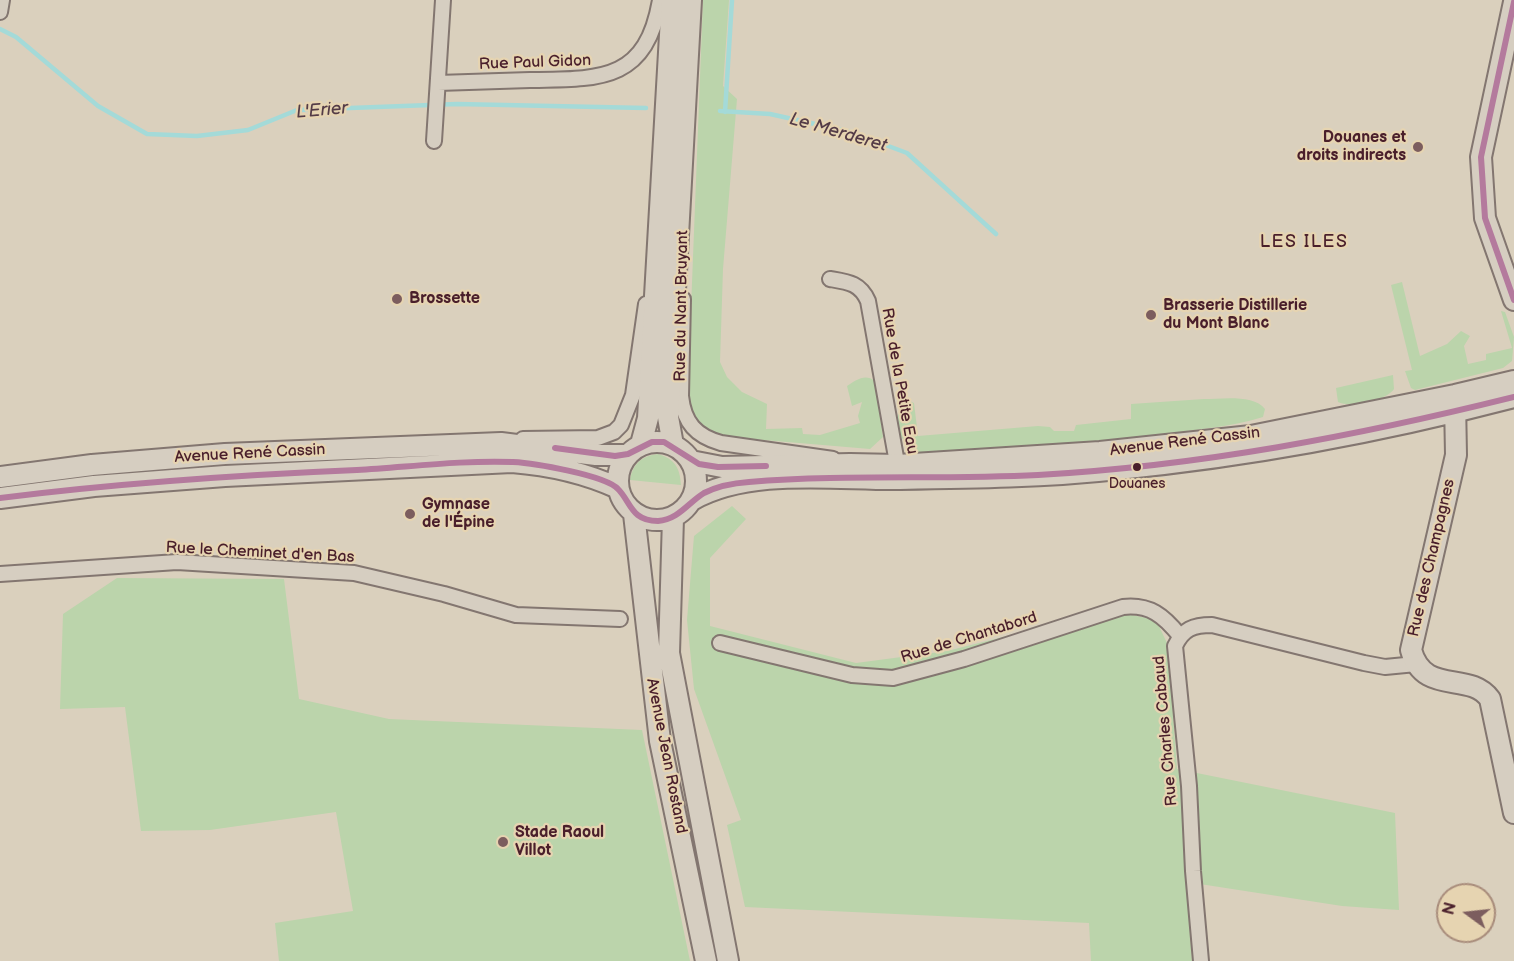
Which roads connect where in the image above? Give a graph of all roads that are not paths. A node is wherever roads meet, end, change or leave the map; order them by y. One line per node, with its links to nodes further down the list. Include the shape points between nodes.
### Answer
1 (2, 0): 7 (street)
2 (443, 0): 8 (street)
3 (660, 0): 8 (street, Rue Paul Gidon, via 649,41 614,73 574,80)
4 (672, 0): 11 (main road, Rue du Nant Bruyant)
5 (691, 0): 10 (main road, Rue du Nant Bruyant)
6 (1514, 2): 13 (main road, via 1481,157 1485,218)
7 (0, 12)
8 (438, 83): 9 (street)
9 (434, 134)
10 (683, 147): 19 (street, Rue du Nant Bruyant, via 682,411 690,426 704,438); 20 (main road, Rue du Nant Bruyant, via 668,417)
11 (662, 192): 17 (street, Rue du Nant Bruyant, via 633,395); 21 (main road, Rue du Nant Bruyant, via 648,418)
12 (830, 279): 24 (street, Rue de la Petite Eau, via 862,288 868,300)
13 (1514, 300)
14 (1514, 381): 16 (main road, Avenue René Cassin)
15 (1514, 397): 16 (main road, Avenue René Cassin)
16 (1456, 404): 24 (main road, Avenue René Cassin, via 1358,433 1118,469 1038,475); 35 (main road, Rue des Champagnes, via 1456,455 1413,638 1411,650)
17 (621, 425): 18 (street, Avenue René Cassin, via 598,438)
18 (501, 443): 21 (main road, Avenue René Cassin, via 596,455); 25 (main road, Avenue René Cassin, via 225,454)
19 (721, 443): 23 (street, Avenue René Cassin, via 826,456)
20 (673, 445): 21 (main road, via 657,441); 22 (main road)
21 (634, 450): 26 (main road, via 618,471)
22 (691, 461): 23 (main road, Avenue René Cassin, via 722,467); 28 (main road, via 696,474)
23 (850, 464): 24 (main road, Avenue René Cassin)
24 (899, 472): 28 (main road, Avenue René Cassin, via 723,485)
25 (0, 477)
26 (618, 488): 27 (main road, Avenue René Cassin, via 592,476 549,465 512,462 225,476); 29 (main road, Avenue Jean Rostand, via 623,502)
27 (0, 498)
28 (692, 500): 30 (main road)
29 (634, 514): 30 (main road, via 660,521); 37 (main road, Avenue Jean Rostand, via 660,741)
30 (673, 518): 38 (main road, Avenue Jean Rostand, via 669,653)
31 (0, 574): 32 (street, Rue le Cheminet d'en Bas, via 177,562 354,573 516,615)
32 (620, 619)
33 (1180, 636): 34 (street, Rue de Chantabord, via 1165,616 1148,608 1123,607 893,678 852,675); 35 (street, Rue Charles Cabaud, via 1191,627 1212,625 1364,663 1385,667); 39 (street, Rue Charles Cabaud, via 1175,646)
34 (720, 643)
35 (1416, 664): 36 (main road, via 1431,677 1477,688 1490,699)
36 (1514, 813)
37 (706, 961)
38 (728, 961)
39 (1201, 961)

